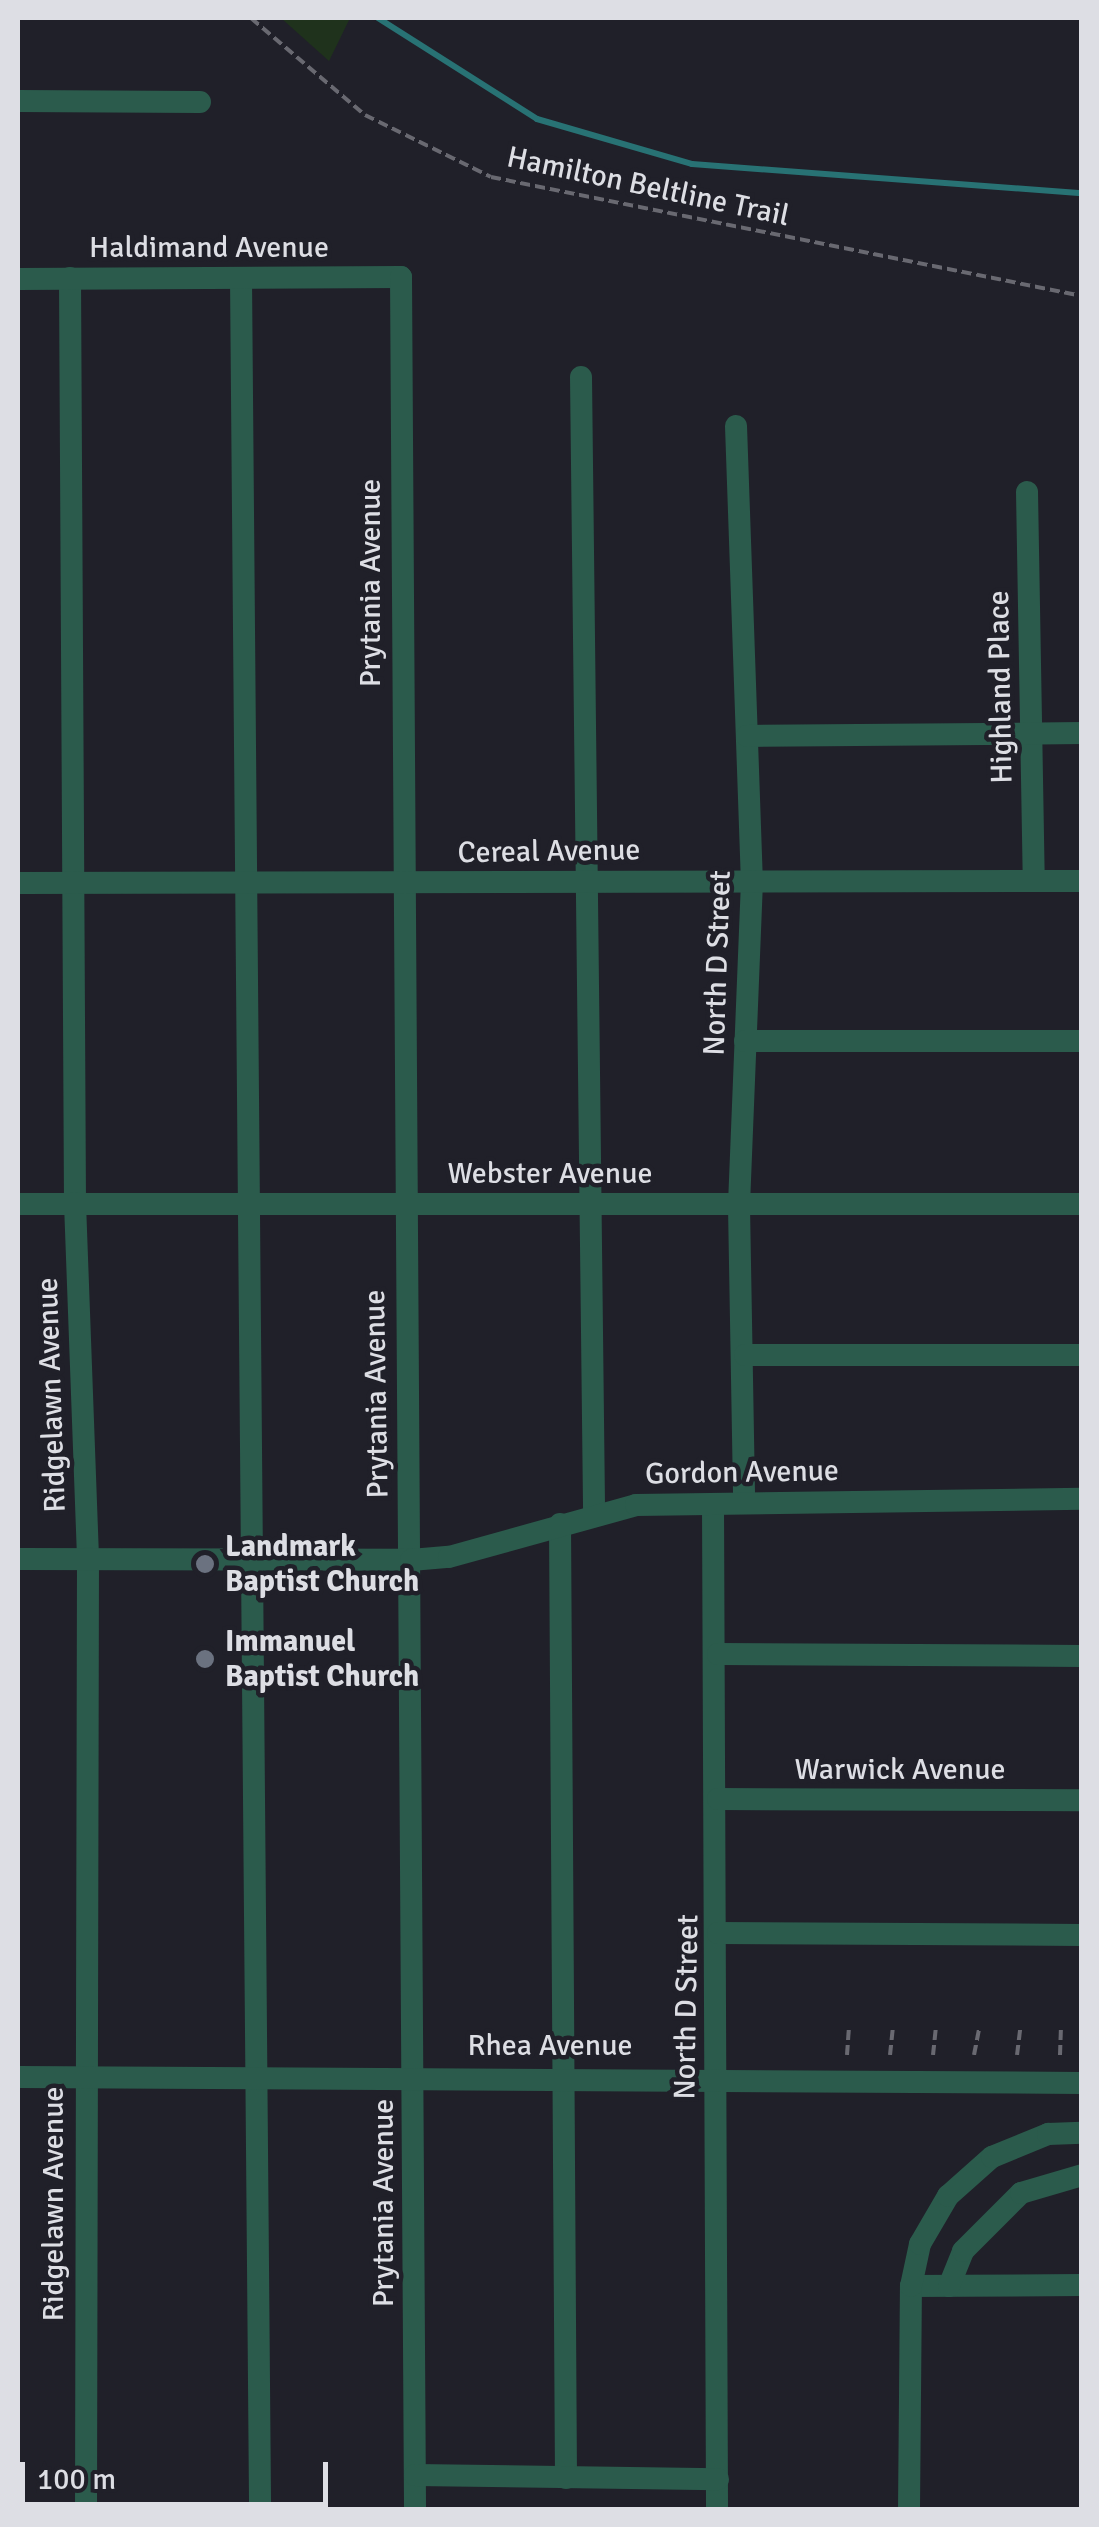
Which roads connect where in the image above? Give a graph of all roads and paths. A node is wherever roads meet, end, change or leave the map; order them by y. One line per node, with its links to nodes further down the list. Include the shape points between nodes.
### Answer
1 (252, 18): 8 (path, Hamilton Beltline Trail, via 337,95 472,170 591,202)
2 (18, 101): 3 (street)
3 (200, 102)
4 (401, 276): 6 (street, Haldimand Avenue); 22 (street, Prytania Avenue)
5 (70, 278): 6 (street, Haldimand Avenue); 7 (street, Haldimand Avenue); 21 (street, Ridgelawn Avenue)
6 (240, 278): 15 (street)
7 (18, 279)
8 (1082, 296)
9 (581, 378): 16 (street)
10 (736, 426): 14 (street, North D Street)
11 (1028, 492): 12 (street, Highland Place)
12 (1032, 734): 13 (street); 14 (street); 18 (street, Highland Place)
13 (1082, 734)
14 (747, 736): 17 (street, North D Street)
15 (248, 880): 21 (street, Cereal Avenue); 22 (street, Cereal Avenue); 30 (street)
16 (586, 880): 17 (street, Cereal Avenue); 22 (street, Cereal Avenue); 28 (street)
17 (752, 881): 18 (street, Cereal Avenue); 23 (street, North D Street)
18 (1034, 881): 19 (street, Cereal Avenue)
19 (1082, 881)
20 (18, 883): 21 (street, Cereal Avenue)
21 (71, 884): 25 (street, Ridgelawn Avenue)
22 (402, 884): 27 (street, Prytania Avenue)
23 (746, 1041): 24 (street); 31 (street, North D Street)
24 (1082, 1041)
25 (75, 1203): 26 (street, Webster Avenue); 30 (street, Webster Avenue); 40 (street, Ridgelawn Avenue)
26 (18, 1204)
27 (402, 1204): 28 (street, Webster Avenue); 30 (street, Webster Avenue); 42 (street, Prytania Avenue)
28 (588, 1204): 31 (street, Webster Avenue); 37 (street)
29 (1082, 1204): 31 (street, Webster Avenue)
30 (251, 1205): 39 (street)
31 (739, 1206): 32 (street, North D Street)
32 (746, 1355): 33 (street); 35 (street, North D Street)
33 (1082, 1355)
34 (1082, 1499): 35 (street, Gordon Avenue)
35 (744, 1501): 36 (street, Gordon Avenue)
36 (713, 1505): 37 (street, Gordon Avenue, via 636,1505); 43 (street, North D Street)
37 (594, 1513): 38 (street, Gordon Avenue)
38 (560, 1524): 42 (street, Gordon Avenue, via 448,1557); 62 (street)
39 (254, 1557): 40 (street, Gordon Avenue); 42 (street, Gordon Avenue); 64 (street)
40 (88, 1558): 41 (street, Gordon Avenue); 66 (street, Ridgelawn Avenue)
41 (18, 1559)
42 (410, 1560): 61 (street, Prytania Avenue)
43 (718, 1654): 44 (street); 45 (street, North D Street)
44 (1082, 1656)
45 (718, 1799): 46 (street, Warwick Avenue); 47 (street, North D Street)
46 (1082, 1800)
47 (718, 1933): 48 (street); 65 (street, North D Street)
48 (1082, 1935)
49 (893, 2028): 56 (path)
50 (936, 2028): 57 (path)
51 (1061, 2028): 60 (path)
52 (850, 2029): 55 (path)
53 (979, 2029): 58 (path)
54 (1020, 2029): 59 (path)
55 (847, 2055)
56 (890, 2055)
57 (933, 2055)
58 (974, 2055)
59 (1017, 2055)
60 (1060, 2055)
61 (413, 2075): 62 (street, Rhea Avenue); 64 (street, Rhea Avenue); 73 (street, Prytania Avenue)
62 (564, 2076): 65 (street, Rhea Avenue); 74 (street)
63 (18, 2077): 66 (street, Rhea Avenue)
64 (257, 2077): 66 (street, Rhea Avenue); 77 (street)
65 (714, 2077): 67 (street, Rhea Avenue); 75 (street, North D Street)
66 (82, 2078): 76 (street, Ridgelawn Avenue)
67 (1082, 2083)
68 (1082, 2133): 71 (street, via 1048,2134 992,2158 948,2196 920,2244)
69 (1082, 2176): 72 (street, via 1020,2193 964,2251)
70 (1082, 2285): 72 (street)
71 (911, 2286): 72 (street); 80 (street)
72 (949, 2286)
73 (415, 2475): 74 (street); 78 (street, Prytania Avenue)
74 (566, 2478): 75 (street)
75 (718, 2478): 79 (street, North D Street)
76 (86, 2510)
77 (260, 2510)
78 (415, 2510)
79 (717, 2510)
80 (909, 2510)

